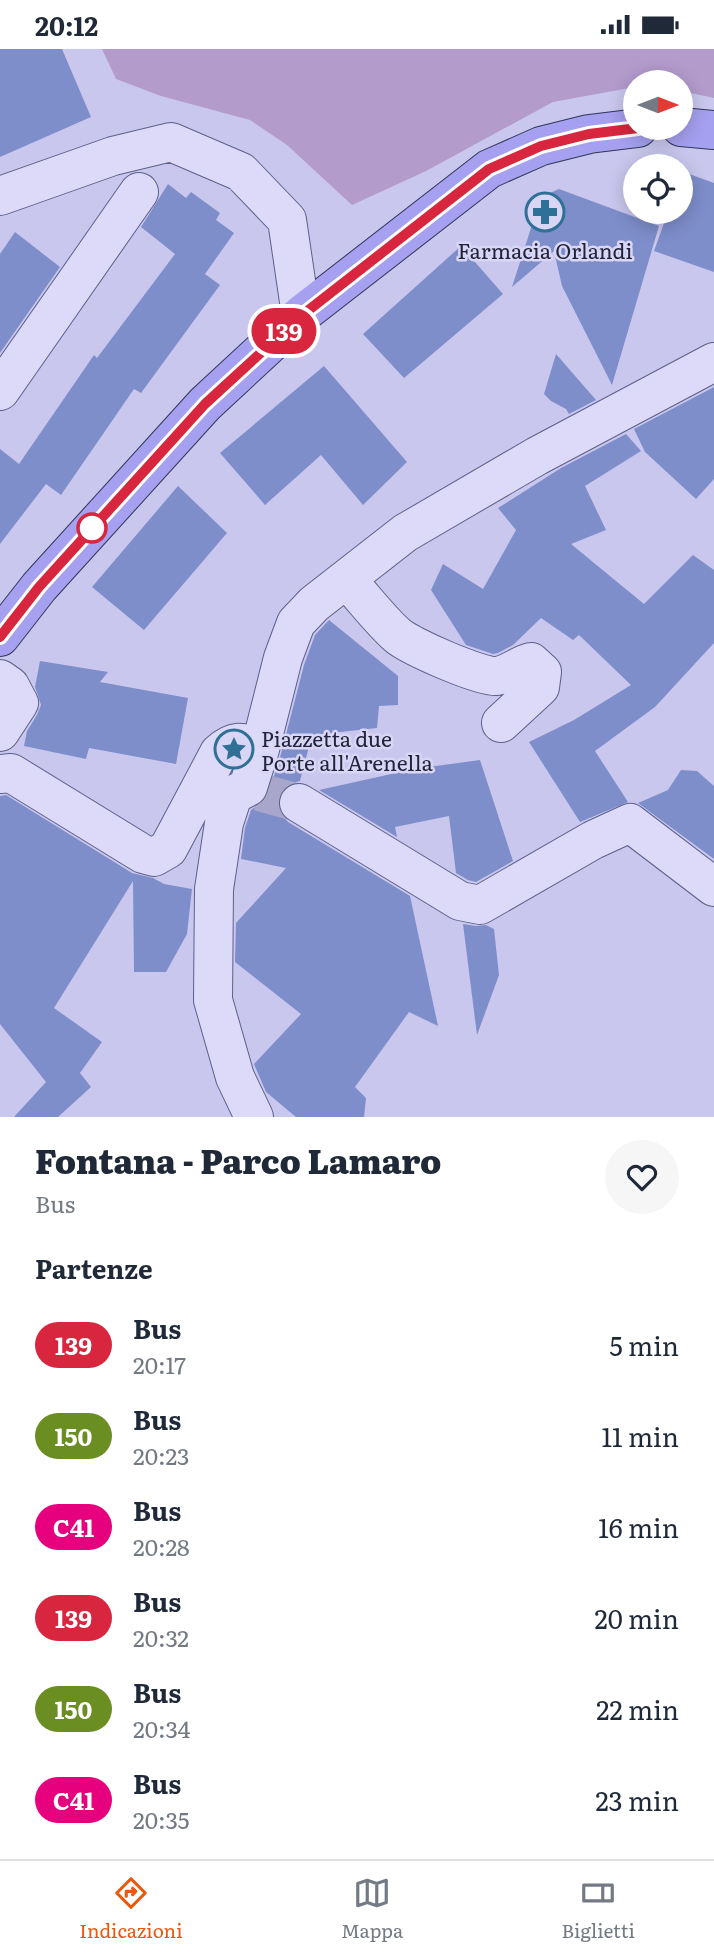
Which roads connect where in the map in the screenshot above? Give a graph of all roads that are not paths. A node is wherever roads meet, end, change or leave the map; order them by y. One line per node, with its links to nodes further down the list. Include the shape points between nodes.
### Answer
1 (693, 128): 3 (main road)
2 (623, 130): 6 (main road, via 541,146 489,169)
3 (714, 130)
4 (139, 192): 8 (street)
5 (0, 196): 6 (street, via 113,156 171,142 241,172 287,220)
6 (301, 316): 10 (main road, via 205,404 39,587)
7 (714, 362): 9 (street, via 405,533)
8 (0, 391)
9 (346, 579): 12 (street, via 399,637 476,674 495,677 531,662 542,672 540,687); 14 (street, via 296,623)
10 (0, 637)
11 (0, 679): 13 (street, via 19,703)
12 (501, 723)
13 (0, 731)
14 (260, 749): 15 (street, via 245,741 229,744 219,753 168,849 154,857 11,773); 18 (street, via 254,790 233,795 214,889 213,1000 236,1077)
15 (0, 774)
16 (299, 803): 17 (street, via 460,901 480,905 630,823)
17 (714, 887)
18 (254, 1117)

